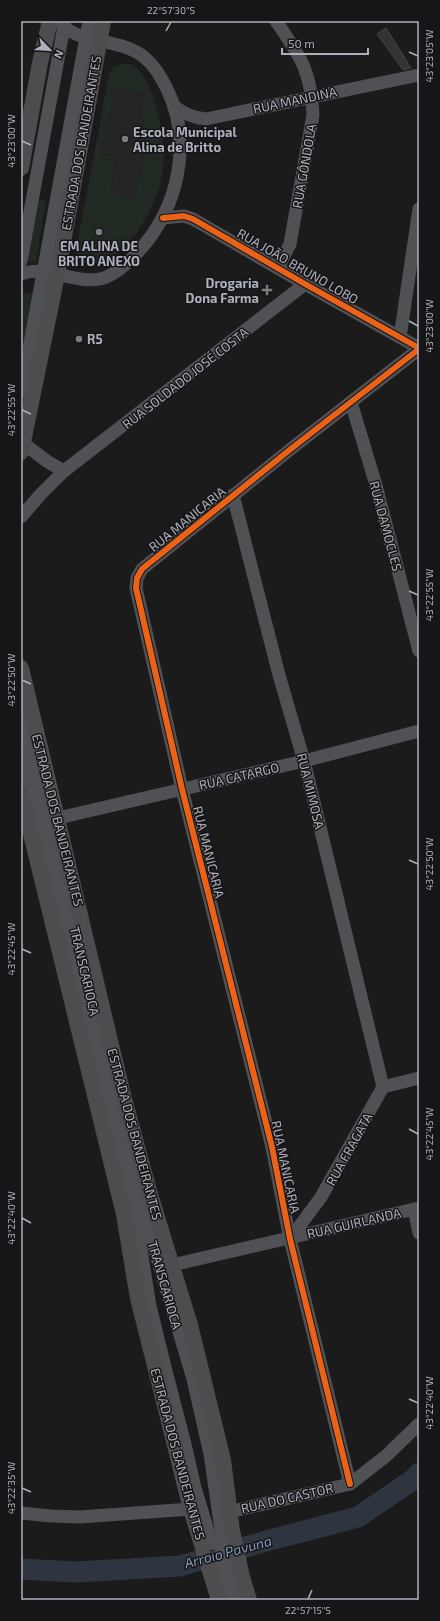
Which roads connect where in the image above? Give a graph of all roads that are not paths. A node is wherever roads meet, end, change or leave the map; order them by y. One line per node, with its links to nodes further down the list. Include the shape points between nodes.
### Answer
1 (50, 21): 10 (main road)
2 (88, 21): 6 (street)
3 (103, 21): 6 (main road, ESTRADA DOS BANDEIRANTES)
4 (276, 21): 8 (street, RUA GÔNDOLA, via 299,55 308,74)
5 (62, 23): 6 (street); 14 (street)
6 (92, 38): 9 (street, via 127,48 145,57 158,71); 16 (main road, ESTRADA DOS BANDEIRANTES)
7 (419, 75): 8 (street, RUA MANDINA)
8 (312, 96): 9 (street, RUA MANDINA, via 206,119 196,118); 15 (street, RUA GÔNDOLA, via 313,115 290,244)
9 (174, 106): 13 (street, via 180,129 181,149 171,199)
10 (24, 129): 11 (main road)
11 (21, 168)
12 (419, 209): 19 (street)
13 (163, 218): 15 (street, RUA JOÃO BRUNO LOBO, via 184,216 193,219); 16 (street, via 151,238 128,263 105,277 94,280 80,279)
14 (21, 261)
15 (278, 268): 18 (street, RUA JOÃO BRUNO LOBO)
16 (50, 273): 17 (street, via 34,271); 21 (street); 23 (main road, ESTRADA DOS BANDEIRANTES)
17 (21, 274)
18 (305, 284): 19 (street, RUA JOÃO BRUNO LOBO); 24 (street, RUA SOLDADO JOSÉ COSTA)
19 (400, 337): 20 (street, RUA JOÃO BRUNO LOBO)
20 (419, 348): 22 (street, RUA MANICARIA)
21 (21, 393)
22 (351, 402): 25 (street, RUA MANICARIA); 27 (street, RUA DAMOCLES, via 375,482)
23 (22, 447): 24 (street)
24 (64, 471): 26 (street, RUA SOLDADO JOSÉ COSTA)
25 (233, 496): 32 (street, RUA MIMOSA); 33 (street, RUA MANICARIA, via 142,569 137,578 136,588)
26 (21, 517)
27 (419, 652)
28 (21, 668): 35 (main road, ESTRADA DOS BANDEIRANTES)
29 (21, 715): 47 (street, TRANSCARIOCA, via 141,1204 193,1379)
30 (419, 731): 32 (street, RUA CATARGO)
31 (21, 755): 48 (street, TRANSCARIOCA, via 128,1192 150,1306)
32 (304, 762): 33 (street, RUA CATARGO); 37 (street, RUA MIMOSA)
33 (182, 789): 35 (street, RUA CATARGO); 40 (street, RUA MANICARIA, via 272,1147)
34 (21, 793): 44 (main road, ESTRADA DOS BANDEIRANTES, via 124,1214 138,1298)
35 (58, 818): 41 (main road, ESTRADA DOS BANDEIRANTES, via 123,1095)
36 (419, 1078): 37 (street)
37 (383, 1087): 40 (street, RUA FRAGATA, via 321,1197)
38 (416, 1209): 39 (street); 40 (street, RUA GUIRLANDA)
39 (419, 1233)
40 (290, 1238): 41 (street, RUA GUIRLANDA); 43 (street, RUA MANICARIA)
41 (172, 1265): 45 (main road, ESTRADA DOS BANDEIRANTES, via 190,1325 223,1460)
42 (419, 1424): 43 (street, RUA DO CASTOR, via 386,1456)
43 (350, 1484): 45 (street, RUA DO CASTOR)
44 (191, 1509): 46 (street, via 80,1517); 48 (main road, ESTRADA DOS BANDEIRANTES)
45 (229, 1512): 47 (main road, ESTRADA DOS BANDEIRANTES)
46 (21, 1513)
47 (226, 1530): 49 (main road, ESTRADA DOS BANDEIRANTES)
48 (203, 1533): 49 (main road, ESTRADA DOS BANDEIRANTES)
49 (227, 1589): 50 (street); 51 (main road, ESTRADA DOS BANDEIRANTES)
50 (239, 1600)
51 (249, 1600)

